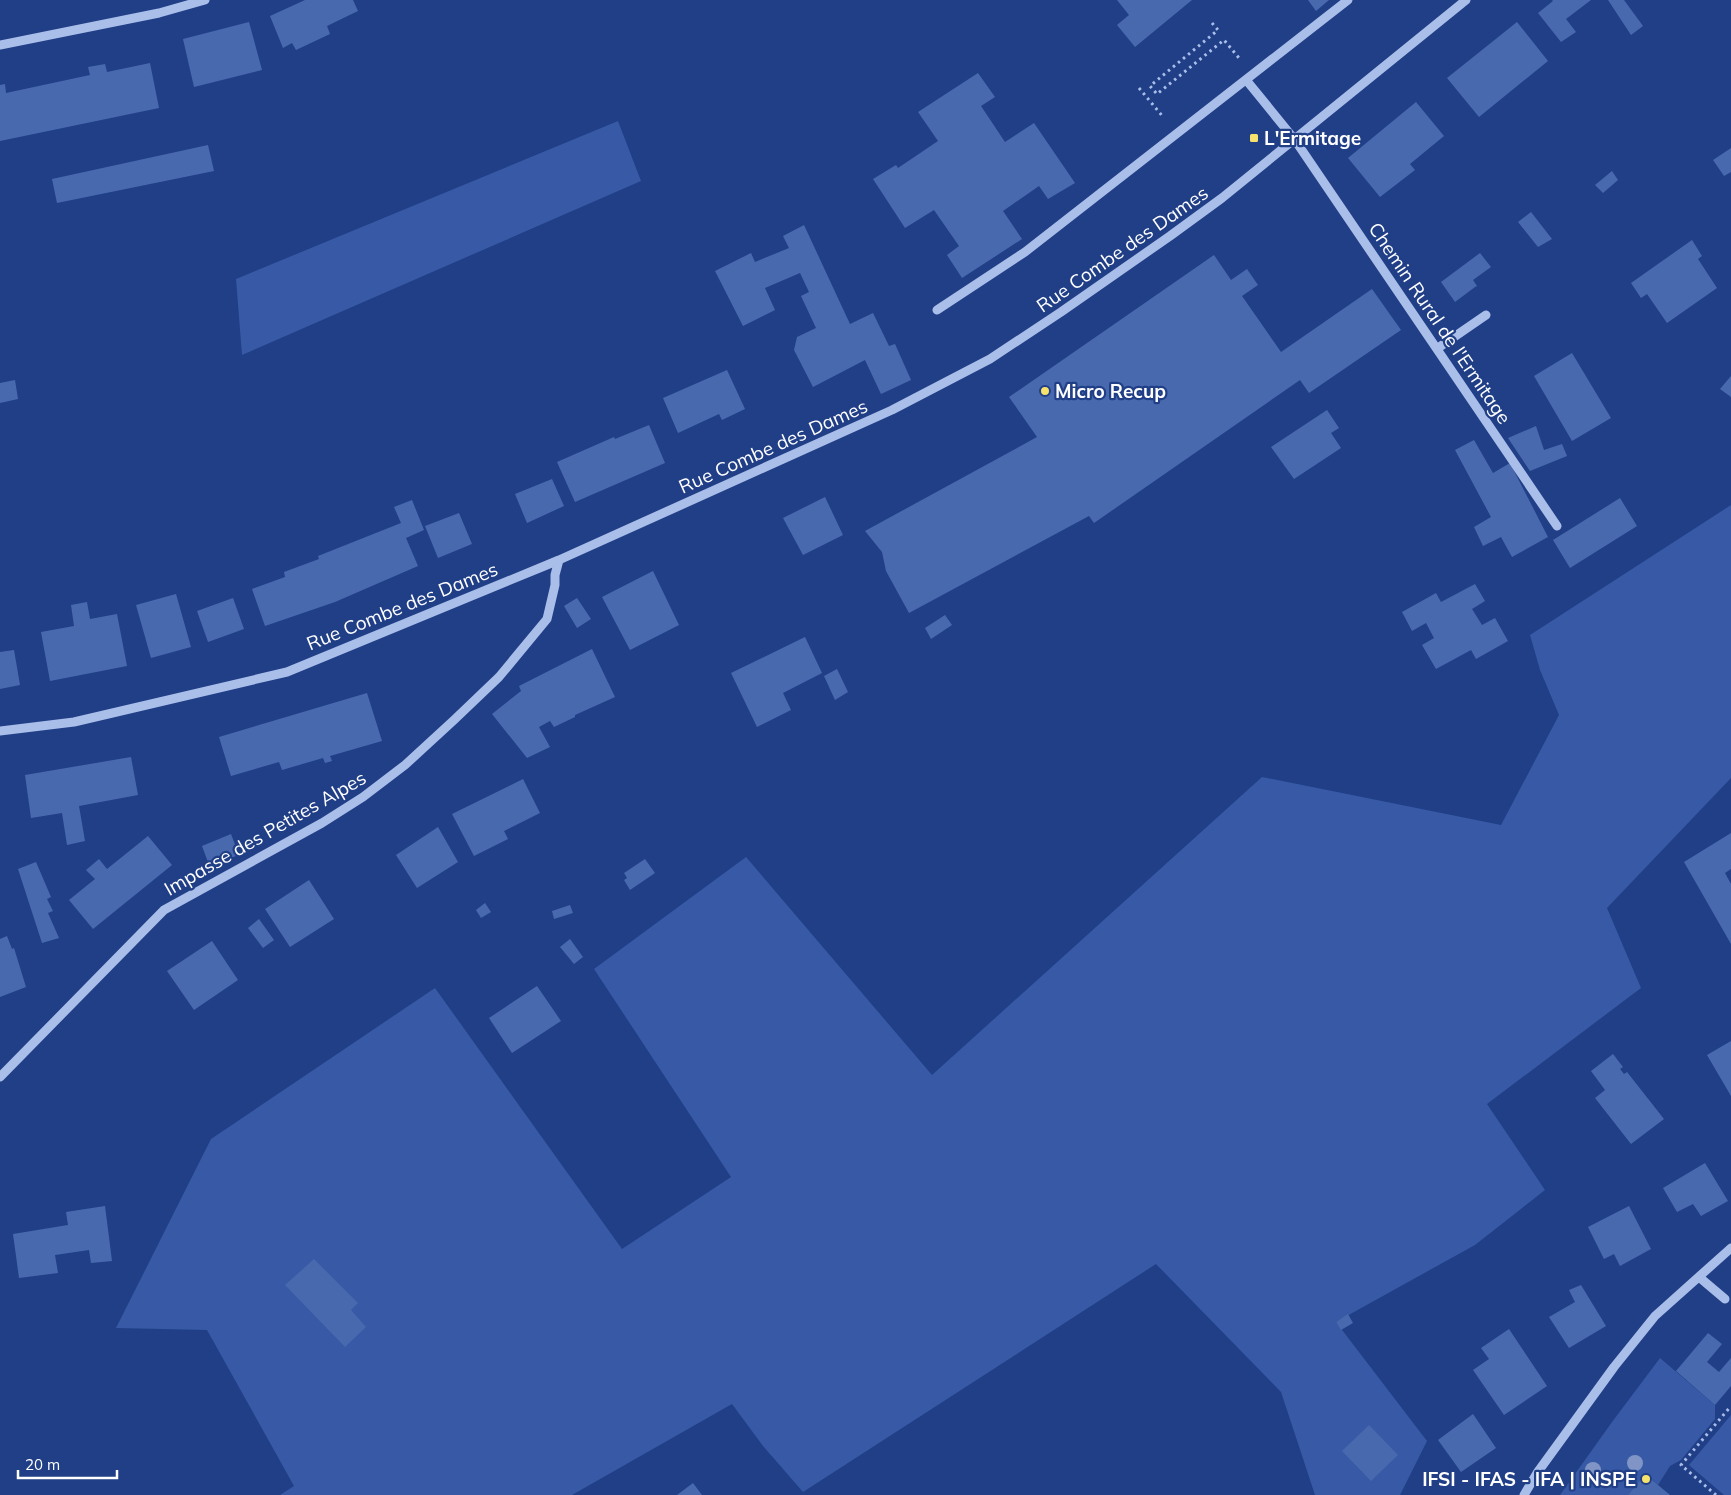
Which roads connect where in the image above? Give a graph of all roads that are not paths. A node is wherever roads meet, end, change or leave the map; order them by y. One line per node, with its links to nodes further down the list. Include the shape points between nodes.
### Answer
1 (205, 0): 4 (street, via 159,13)
2 (1348, 0): 5 (street)
3 (1466, 0): 6 (street, Rue Combe des Dames)
4 (0, 45)
5 (1250, 78): 6 (street, Chemin Rural de l'Ermitage); 7 (street, via 1025,252)
6 (1295, 140): 9 (street, Chemin Rural de l'Ermitage); 11 (street, Rue Combe des Dames, via 1215,204 990,359 892,410)
7 (937, 310)
8 (1486, 315): 9 (street)
9 (1438, 348): 10 (street, Chemin Rural de l'Ermitage)
10 (1557, 526)
11 (560, 560): 12 (street, Rue Combe des Dames, via 287,672 74,722); 13 (street, Impasse des Petites Alpes, via 547,619 499,677 447,727 405,765 356,802 164,910)
12 (0, 731)
13 (0, 1077)
14 (1731, 1248): 15 (street)
15 (1699, 1277): 16 (street); 17 (street, via 1655,1316 1536,1473)
16 (1725, 1299)
17 (1524, 1495)

